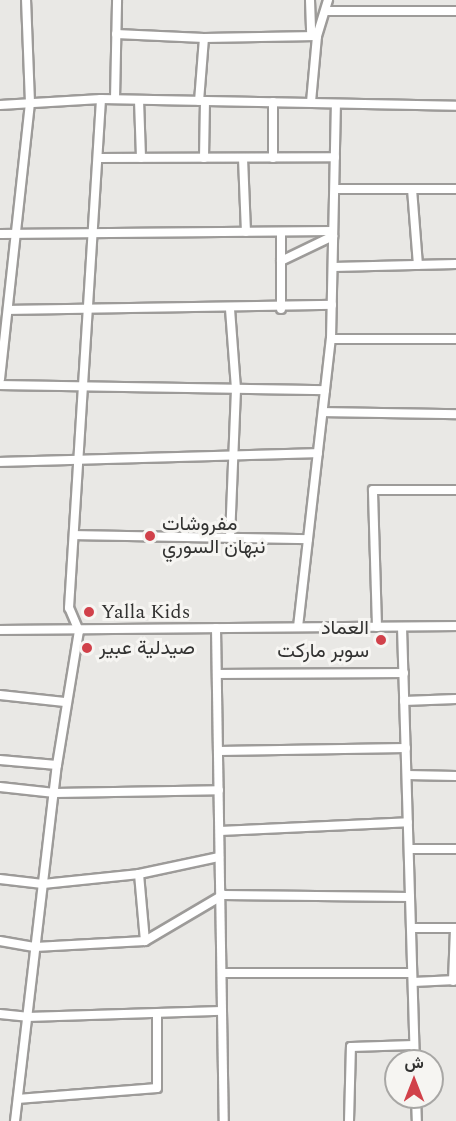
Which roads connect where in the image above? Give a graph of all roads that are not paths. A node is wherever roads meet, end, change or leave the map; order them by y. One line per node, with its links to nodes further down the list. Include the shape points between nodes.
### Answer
1 (26, 0): 16 (street)
2 (117, 0): 7 (street)
3 (310, 0): 8 (street)
4 (328, 0): 5 (street)
5 (326, 11): 6 (street); 8 (street)
6 (456, 11)
7 (116, 34): 9 (street); 11 (street)
8 (314, 36): 9 (street); 15 (street)
9 (204, 38): 13 (street)
10 (101, 99): 11 (street); 16 (street); 21 (street)
11 (115, 99): 12 (street)
12 (139, 100): 13 (street); 22 (street)
13 (202, 101): 14 (street); 23 (street)
14 (273, 102): 15 (street); 25 (street)
15 (311, 102): 18 (street)
16 (30, 103): 17 (street); 34 (street)
17 (0, 105)
18 (336, 105): 19 (street); 20 (street)
19 (456, 106)
20 (335, 157): 25 (street); 26 (street)
21 (99, 158): 22 (street); 33 (street)
22 (141, 158): 23 (street)
23 (204, 158): 24 (street)
24 (243, 158): 25 (street); 29 (street)
25 (273, 158)
26 (334, 189): 27 (street); 32 (street)
27 (412, 189): 28 (street); 37 (street)
28 (456, 189)
29 (246, 232): 30 (street); 33 (street)
30 (281, 232): 32 (street); 35 (street)
31 (0, 234): 34 (street)
32 (333, 234): 35 (street); 38 (street)
33 (93, 235): 34 (street); 43 (street)
34 (15, 237): 42 (street)
35 (281, 261): 41 (street)
36 (456, 264): 37 (street)
37 (418, 265): 38 (street)
38 (333, 267): 39 (street)
39 (332, 305): 41 (street); 44 (street)
40 (230, 309): 41 (street); 43 (street); 49 (street)
41 (281, 309)
42 (8, 310): 43 (street); 46 (street)
43 (89, 310): 48 (street)
44 (331, 339): 45 (street); 50 (street)
45 (456, 339)
46 (0, 379)
47 (0, 385): 48 (street)
48 (84, 386): 49 (street); 55 (street)
49 (236, 389): 50 (street); 54 (street)
50 (325, 390): 51 (street)
51 (323, 412): 52 (street); 53 (street)
52 (456, 414)
53 (318, 453): 54 (street); 60 (street)
54 (233, 456): 55 (street); 59 (street)
55 (80, 461): 56 (street); 58 (street)
56 (0, 462)
57 (456, 490): 63 (street, via 373,490)
58 (74, 535): 59 (street); 67 (street, via 69,608)
59 (230, 538): 60 (street)
60 (309, 539): 62 (street)
61 (456, 626): 64 (street)
62 (298, 627): 63 (street); 65 (street)
63 (377, 627): 64 (street)
64 (402, 627): 68 (street)
65 (216, 628): 67 (street); 69 (street)
66 (0, 630): 67 (street)
67 (79, 631): 73 (street)
68 (404, 673): 69 (street); 72 (street)
69 (217, 674): 75 (street)
70 (0, 695): 73 (street)
71 (456, 699): 72 (street)
72 (404, 701): 74 (street)
73 (65, 702): 77 (street)
74 (406, 748): 75 (street); 78 (street)
75 (219, 751): 81 (street)
76 (0, 760): 77 (street)
77 (57, 765): 82 (street)
78 (407, 775): 79 (street); 83 (street)
79 (456, 776)
80 (0, 787): 82 (street)
81 (219, 790): 82 (street); 84 (street)
82 (55, 793): 90 (street)
83 (408, 822): 84 (street); 85 (street)
84 (220, 831): 87 (street)
85 (409, 849): 86 (street); 92 (street)
86 (456, 849)
87 (219, 857): 88 (street); 91 (street)
88 (140, 874): 90 (street); 96 (street)
89 (0, 879): 90 (street)
90 (43, 884): 97 (street)
91 (223, 895): 92 (street); 96 (street); 98 (street)
92 (410, 897): 93 (street)
93 (411, 928): 94 (street); 99 (street)
94 (455, 928): 100 (street)
95 (0, 941): 97 (street)
96 (145, 941): 97 (street)
97 (35, 947): 104 (street)
98 (222, 973): 99 (street); 101 (street)
99 (412, 977): 100 (street); 105 (street)
100 (454, 981)
101 (222, 1011): 103 (street); 109 (street)
102 (0, 1014): 104 (street)
103 (157, 1015): 104 (street); 107 (street, via 157,1088)
104 (27, 1017): 107 (street)
105 (414, 1045): 106 (street); 110 (street, via 351,1047)
106 (414, 1049)
107 (18, 1099): 108 (street)
108 (15, 1121)
109 (224, 1121)
110 (349, 1121)

